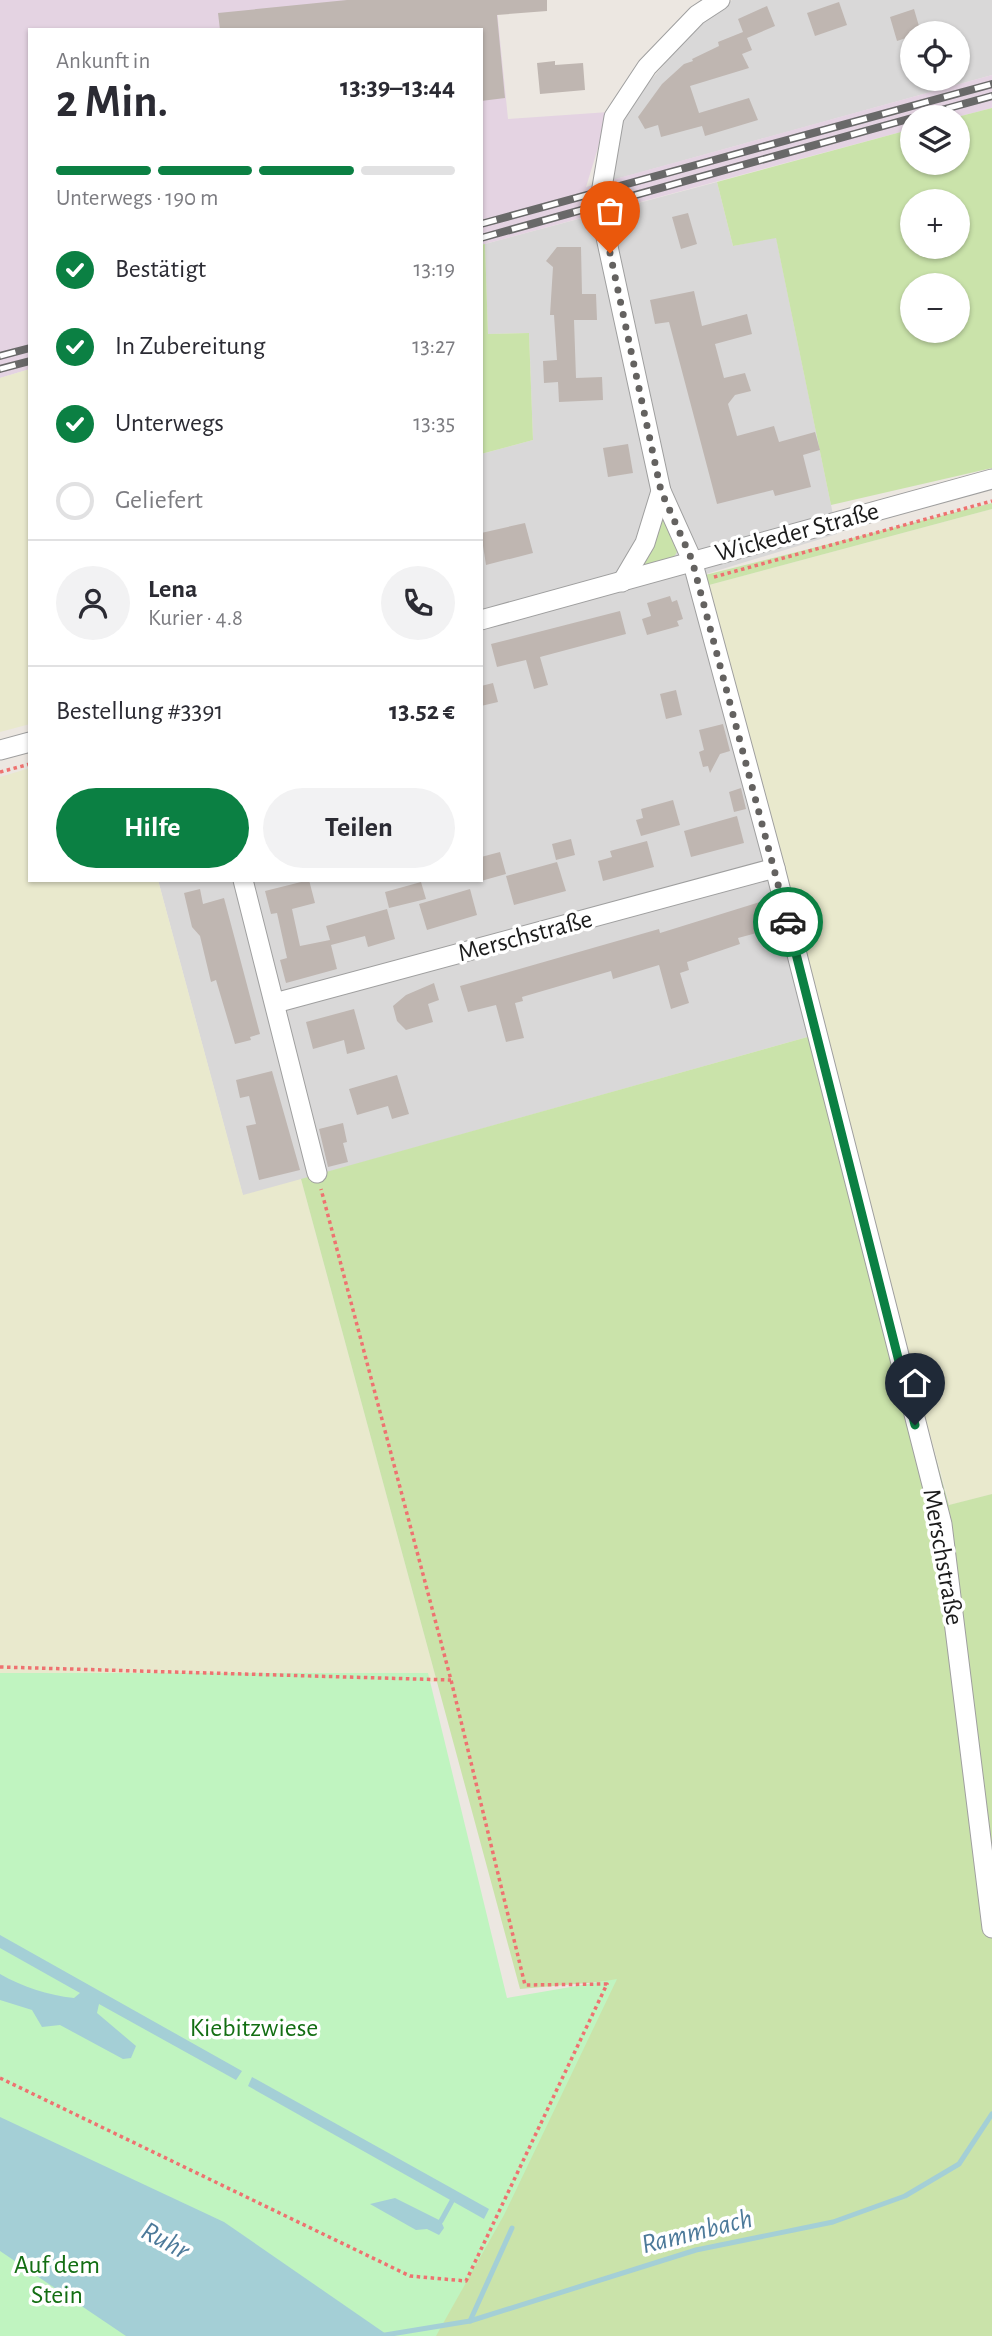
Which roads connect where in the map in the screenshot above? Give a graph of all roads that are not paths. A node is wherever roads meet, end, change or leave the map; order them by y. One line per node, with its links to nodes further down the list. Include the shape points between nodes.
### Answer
1 (720, 0): 2 (street, Merschstraße)
2 (696, 7): 4 (street, Merschstraße, via 614,117 599,192)
3 (992, 479): 5 (street, Wickeder Straße)
4 (661, 491): 5 (street, Merschstraße); 6 (street, via 645,543)
5 (694, 569): 6 (street, Wickeder Straße); 10 (street, Merschstraße)
6 (622, 582): 7 (street, Wickeder Straße)
7 (483, 619)
8 (28, 743): 9 (street)
9 (0, 750)
10 (775, 868): 12 (street, Merschstraße); 14 (street, Merschstraße, via 942,1524)
11 (244, 882): 12 (street)
12 (275, 1003): 13 (street)
13 (317, 1173)
14 (992, 1928)

